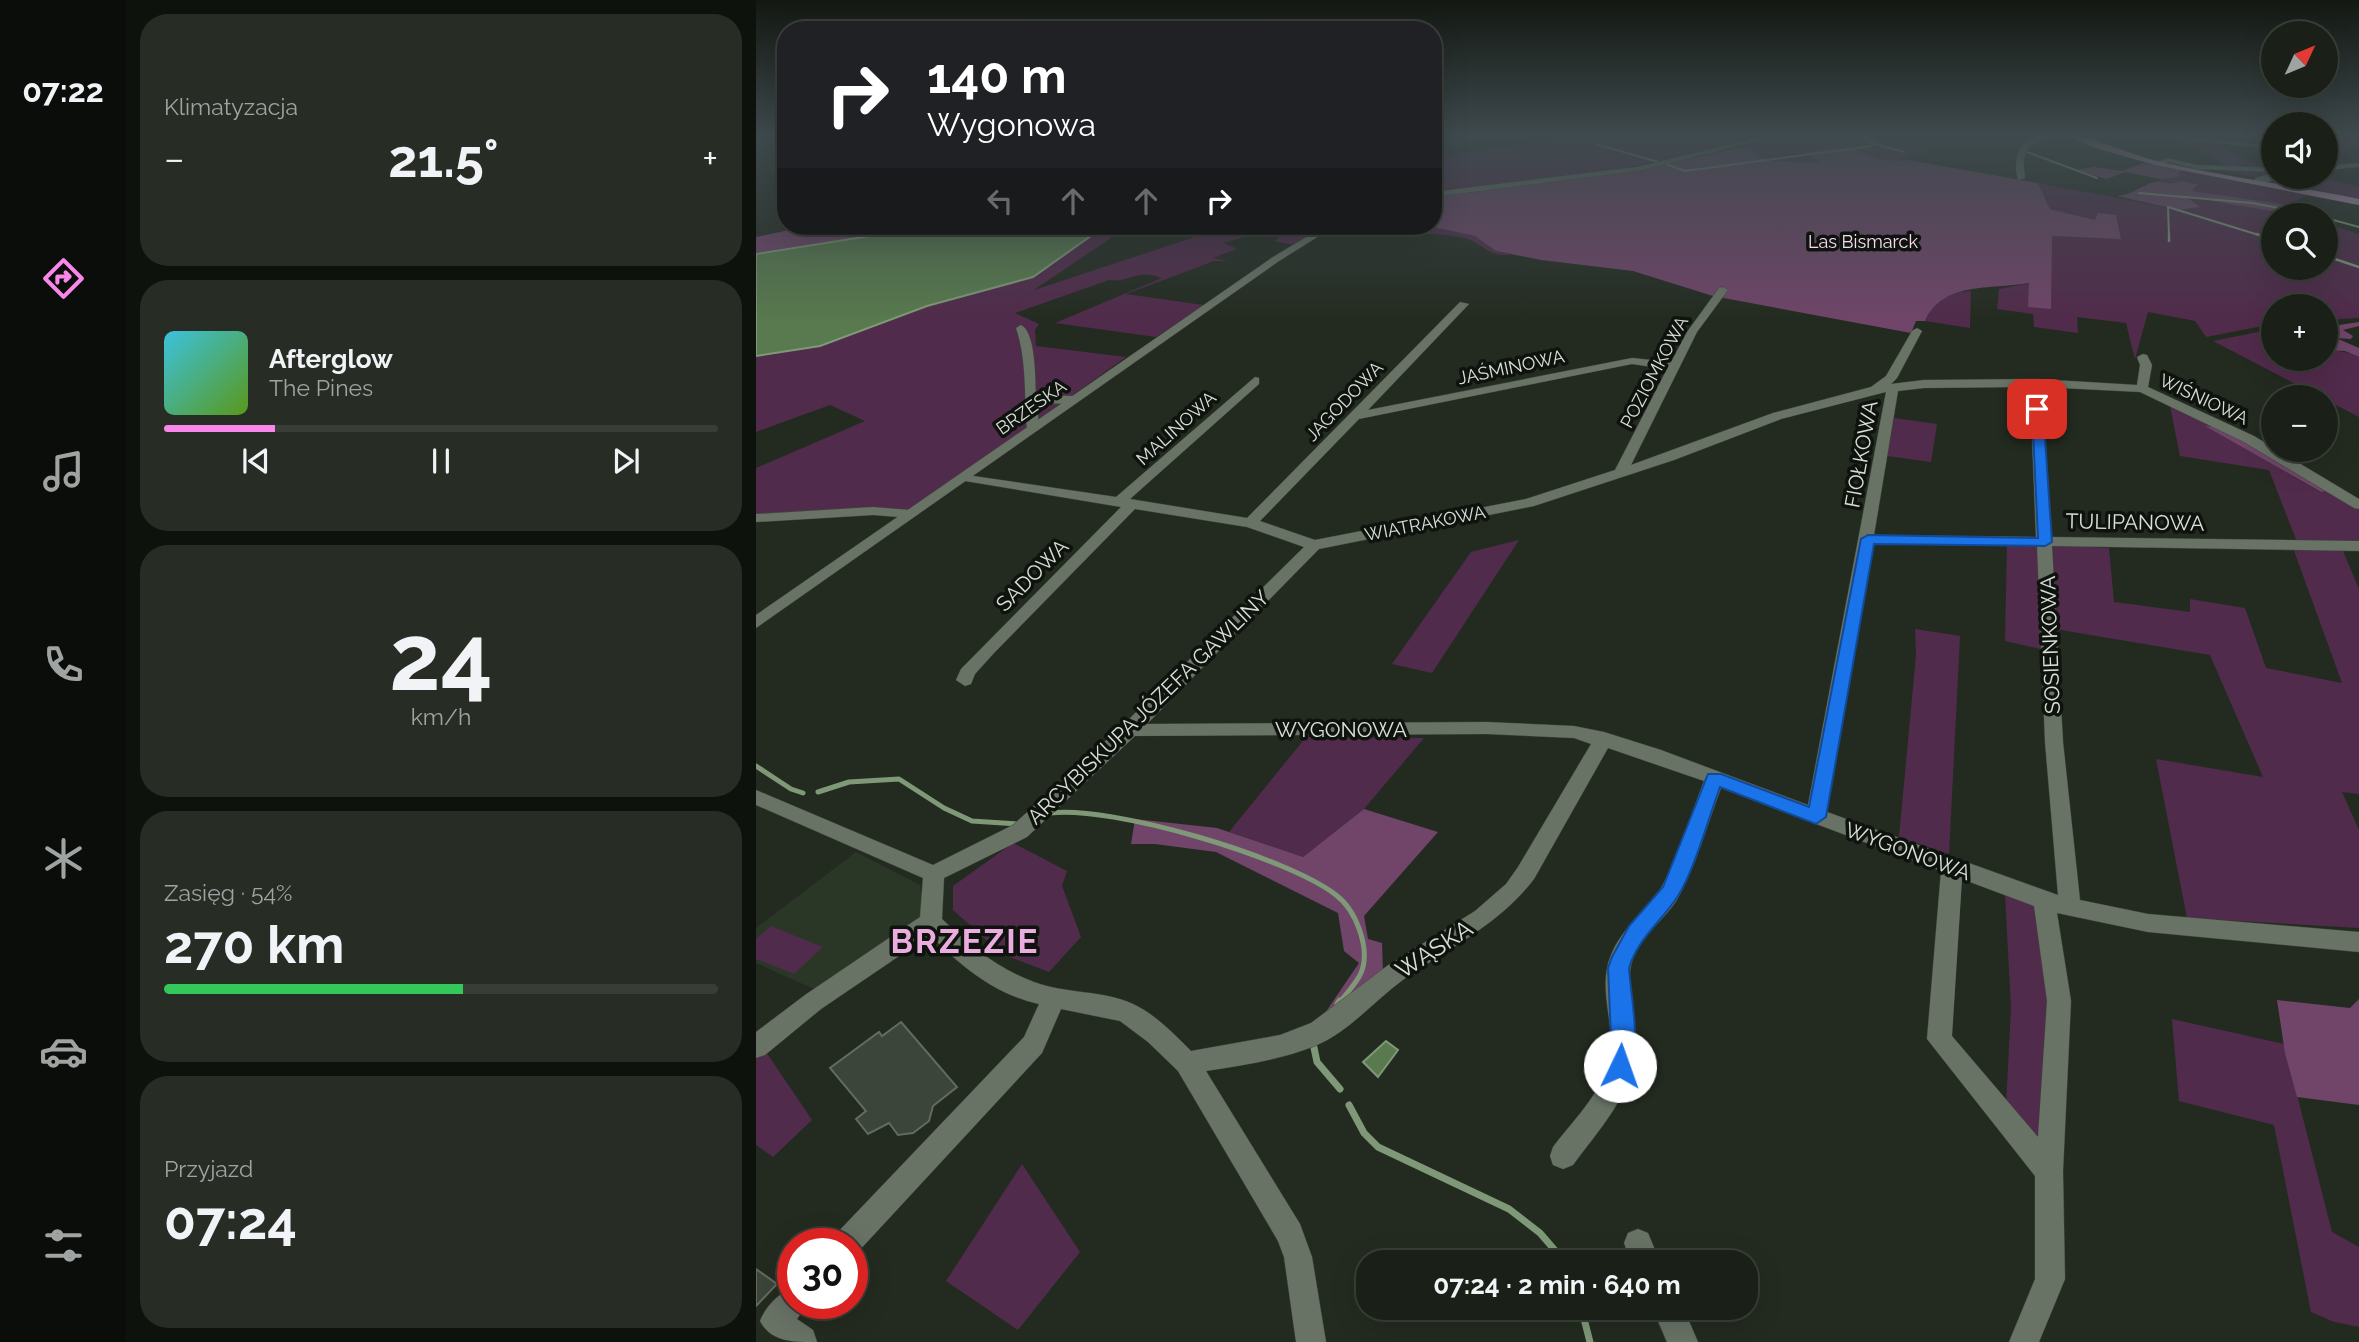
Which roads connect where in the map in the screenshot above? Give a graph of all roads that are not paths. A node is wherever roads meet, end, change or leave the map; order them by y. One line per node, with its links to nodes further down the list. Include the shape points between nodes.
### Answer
1 (2333, 197): 2 (main road)
2 (2359, 202)
3 (1316, 235): 15 (street, BRZESKA)
4 (1723, 290): 9 (street, POZIOMKOWA)
5 (1464, 304): 16 (street, JAGODOWA)
6 (1021, 328): 14 (street)
7 (1917, 331): 11 (street)
8 (2143, 357): 13 (street, via 2147,365)
9 (1674, 366): 16 (street, JAŚMINOWA, via 1632,361); 18 (street, POZIOMKOWA)
10 (1255, 381): 20 (street, MALINOWA)
11 (1896, 383): 12 (street, WIATRAKOWA); 18 (street, WIATRAKOWA, via 1777,416); 25 (street, FIOŁKOWA)
12 (2036, 383): 13 (street, WIATRAKOWA); 26 (street, SOSIENKOWA)
13 (2142, 389): 21 (street, WIŚNIOWA, via 2249,439)
14 (1029, 399): 15 (street); 17 (street)
15 (1074, 400): 17 (street, BRZESKA)
16 (1355, 416): 24 (street, JAGODOWA)
17 (1033, 429): 19 (street, BRZESKA)
18 (1620, 473): 27 (street, WIATRAKOWA, via 1529,503)
19 (964, 477): 20 (street); 22 (street, BRZESKA)
20 (1127, 502): 24 (street); 30 (street, SADOWA, via 988,649)
21 (2359, 505)
22 (911, 514): 23 (street, via 873,511); 29 (street, BRZESKA)
23 (756, 519)
24 (1250, 523): 27 (street)
25 (1868, 539): 26 (street, TULIPANOWA); 35 (street, FIOŁKOWA)
26 (2045, 542): 28 (street, TULIPANOWA); 39 (street, SOSIENKOWA, via 2054,742)
27 (1314, 545): 31 (street, ARCYBISKUPA JÓZEFA GAWLINY)
28 (2359, 546)
29 (756, 623)
30 (965, 680)
31 (1130, 730): 32 (street, WYGONOWA, via 1535,729); 37 (street, ARCYBISKUPA JÓZEFA GAWLINY, via 1020,831)
32 (1604, 738): 33 (street, WYGONOWA); 44 (street, WĄSKA, via 1557,824 1505,901 1307,1038)
33 (1714, 778): 35 (street, WYGONOWA); 45 (street, via 1671,891 1636,932 1622,957 1623,1052 1617,1075)
34 (756, 797): 37 (street)
35 (1816, 817): 36 (street, WYGONOWA)
36 (1952, 868): 38 (street, WYGONOWA); 46 (street, via 1939,1040)
37 (934, 874): 40 (street)
38 (2044, 901): 39 (street, WYGONOWA); 46 (street, via 2059,1001)
39 (2070, 907): 41 (street, WYGONOWA, via 2148,922)
40 (931, 922): 42 (street, via 972,962 1034,993); 43 (street)
41 (2359, 942)
42 (1054, 997): 44 (street, via 1126,1012); 47 (street, via 1033,1045)
43 (756, 1047)
44 (1187, 1063): 51 (street, via 1290,1234)
45 (1563, 1156)
46 (2049, 1171): 53 (street, via 2050,1279)
47 (861, 1228)
48 (777, 1319): 50 (street)
49 (1673, 1320): 52 (street)
50 (802, 1341)
51 (1311, 1342)
52 (1683, 1342)
53 (2024, 1342)

